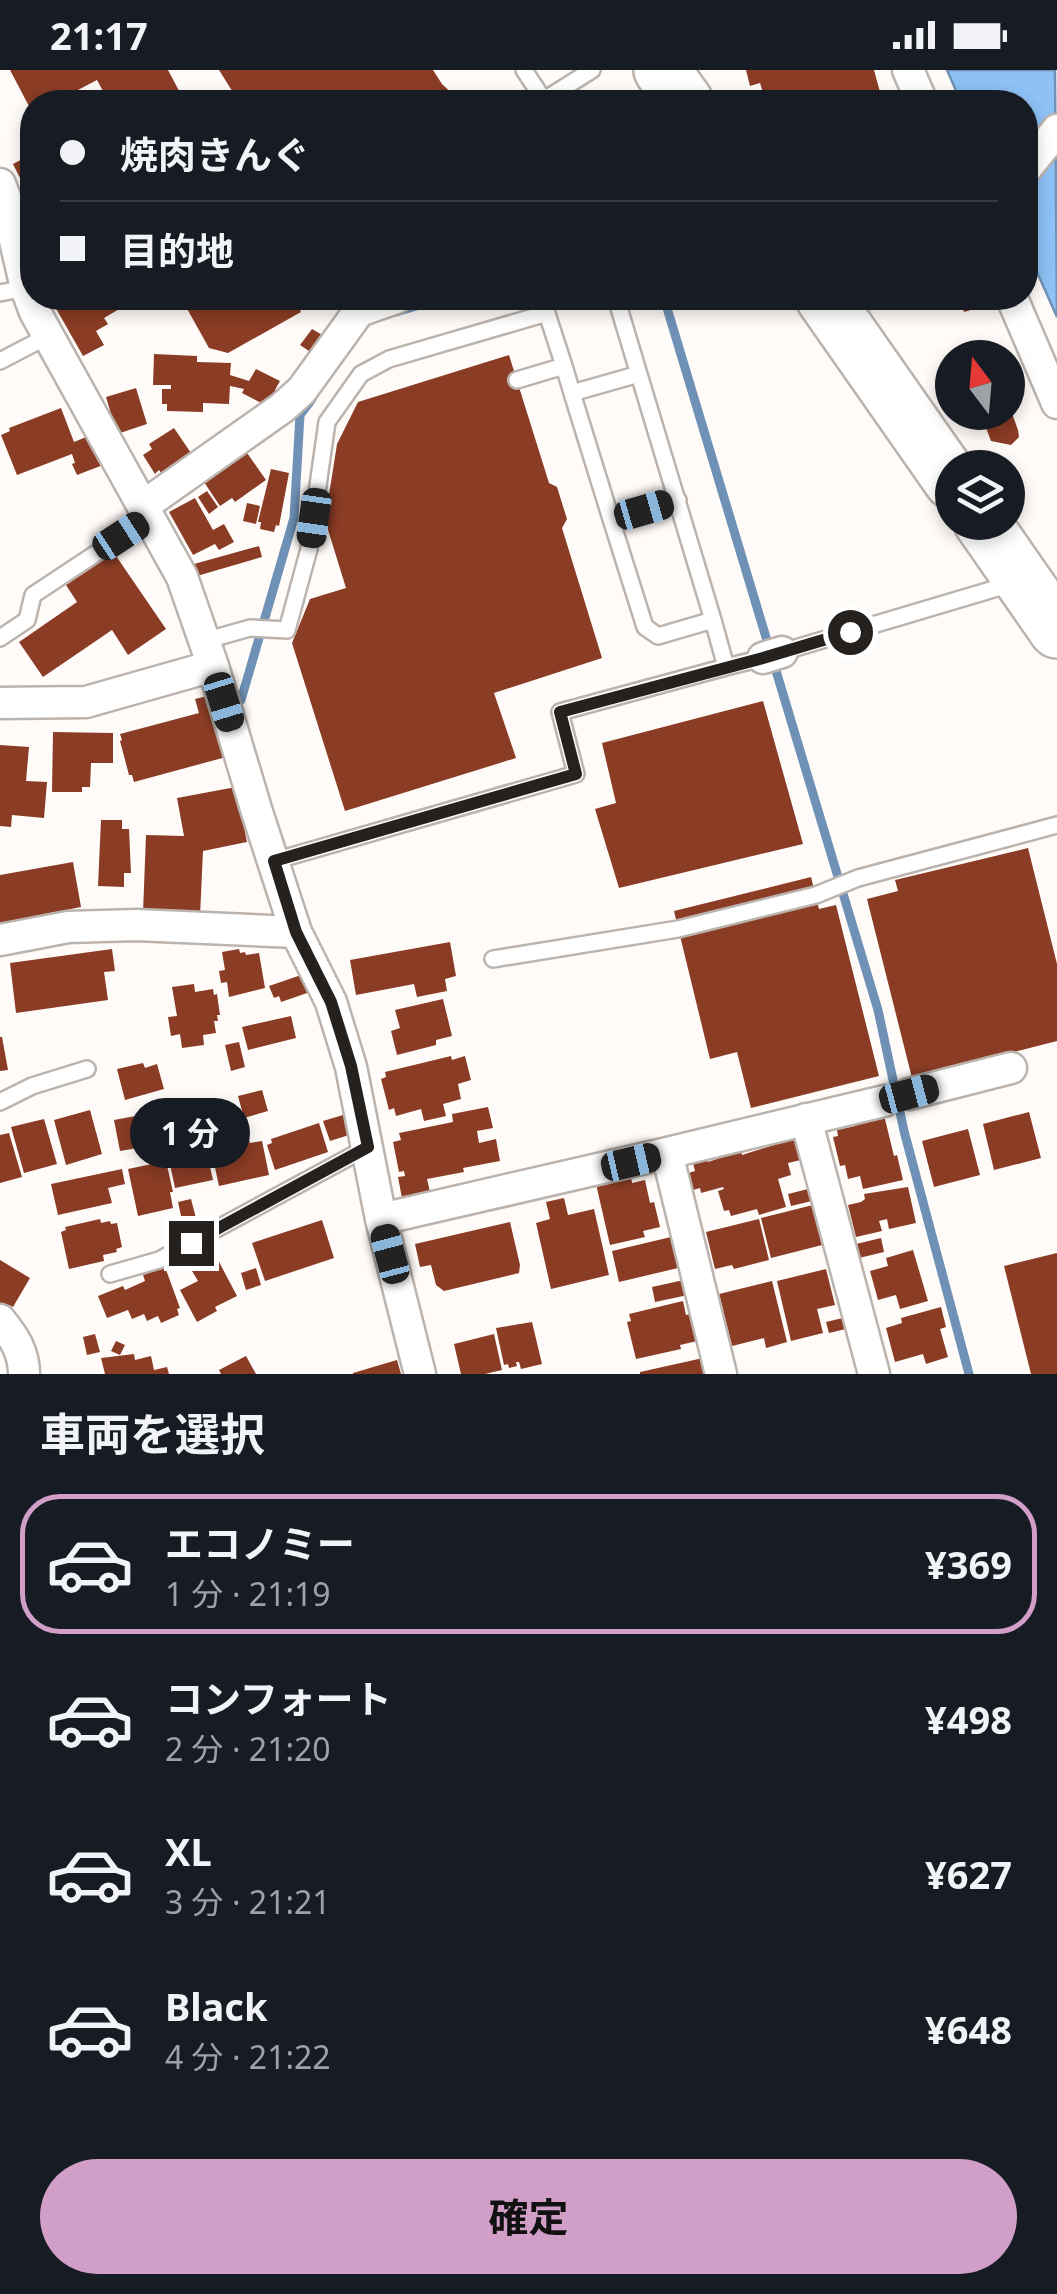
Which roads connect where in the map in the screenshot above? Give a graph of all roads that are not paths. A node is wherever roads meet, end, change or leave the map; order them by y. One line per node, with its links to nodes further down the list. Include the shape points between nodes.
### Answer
1 (592, 70): 2 (lane)
2 (561, 90)
3 (1057, 130): 4 (street)
4 (1038, 154)
5 (0, 184): 6 (street)
6 (13, 291)
7 (28, 310): 14 (street)
8 (362, 310): 23 (street, via 302,390)
9 (530, 310): 30 (lane, via 362,374 327,422 309,550 287,630 250,628)
10 (546, 310): 16 (lane)
11 (620, 310): 17 (lane)
12 (832, 310): 21 (highway)
13 (1017, 310): 20 (street)
14 (48, 336): 15 (lane); 23 (street)
15 (0, 362)
16 (564, 366): 18 (lane); 19 (lane)
17 (639, 374): 19 (lane); 22 (lane)
18 (516, 380)
19 (572, 393): 24 (lane)
20 (1057, 403)
21 (935, 457)
22 (678, 500): 24 (lane); 27 (lane)
23 (147, 512): 29 (lane, via 33,595 27,620); 30 (street, via 182,577)
24 (611, 519): 27 (lane, via 645,627 658,636)
25 (994, 540): 26 (highway)
26 (1022, 581): 28 (highway); 31 (lane)
27 (713, 620): 31 (lane)
28 (1057, 630)
29 (0, 638)
30 (209, 654): 32 (street, via 86,702); 34 (street)
31 (726, 667): 34 (lane, via 560,712 576,774)
32 (0, 704)
33 (1057, 826): 37 (lane, via 678,929)
34 (274, 861): 35 (street)
35 (296, 932): 36 (street, via 136,925 68,927); 42 (street, via 331,1002)
36 (0, 940)
37 (493, 959)
38 (1011, 1068): 41 (street)
39 (88, 1069): 40 (lane)
40 (0, 1102)
41 (806, 1120): 43 (street); 50 (street)
42 (368, 1147): 44 (street); 45 (lane, via 159,1260)
43 (667, 1154): 44 (street); 49 (street)
44 (381, 1219): 48 (street)
45 (110, 1274)
46 (0, 1320): 47 (street, via 24,1360)
47 (24, 1374)
48 (420, 1374)
49 (721, 1374)
50 (874, 1374)

